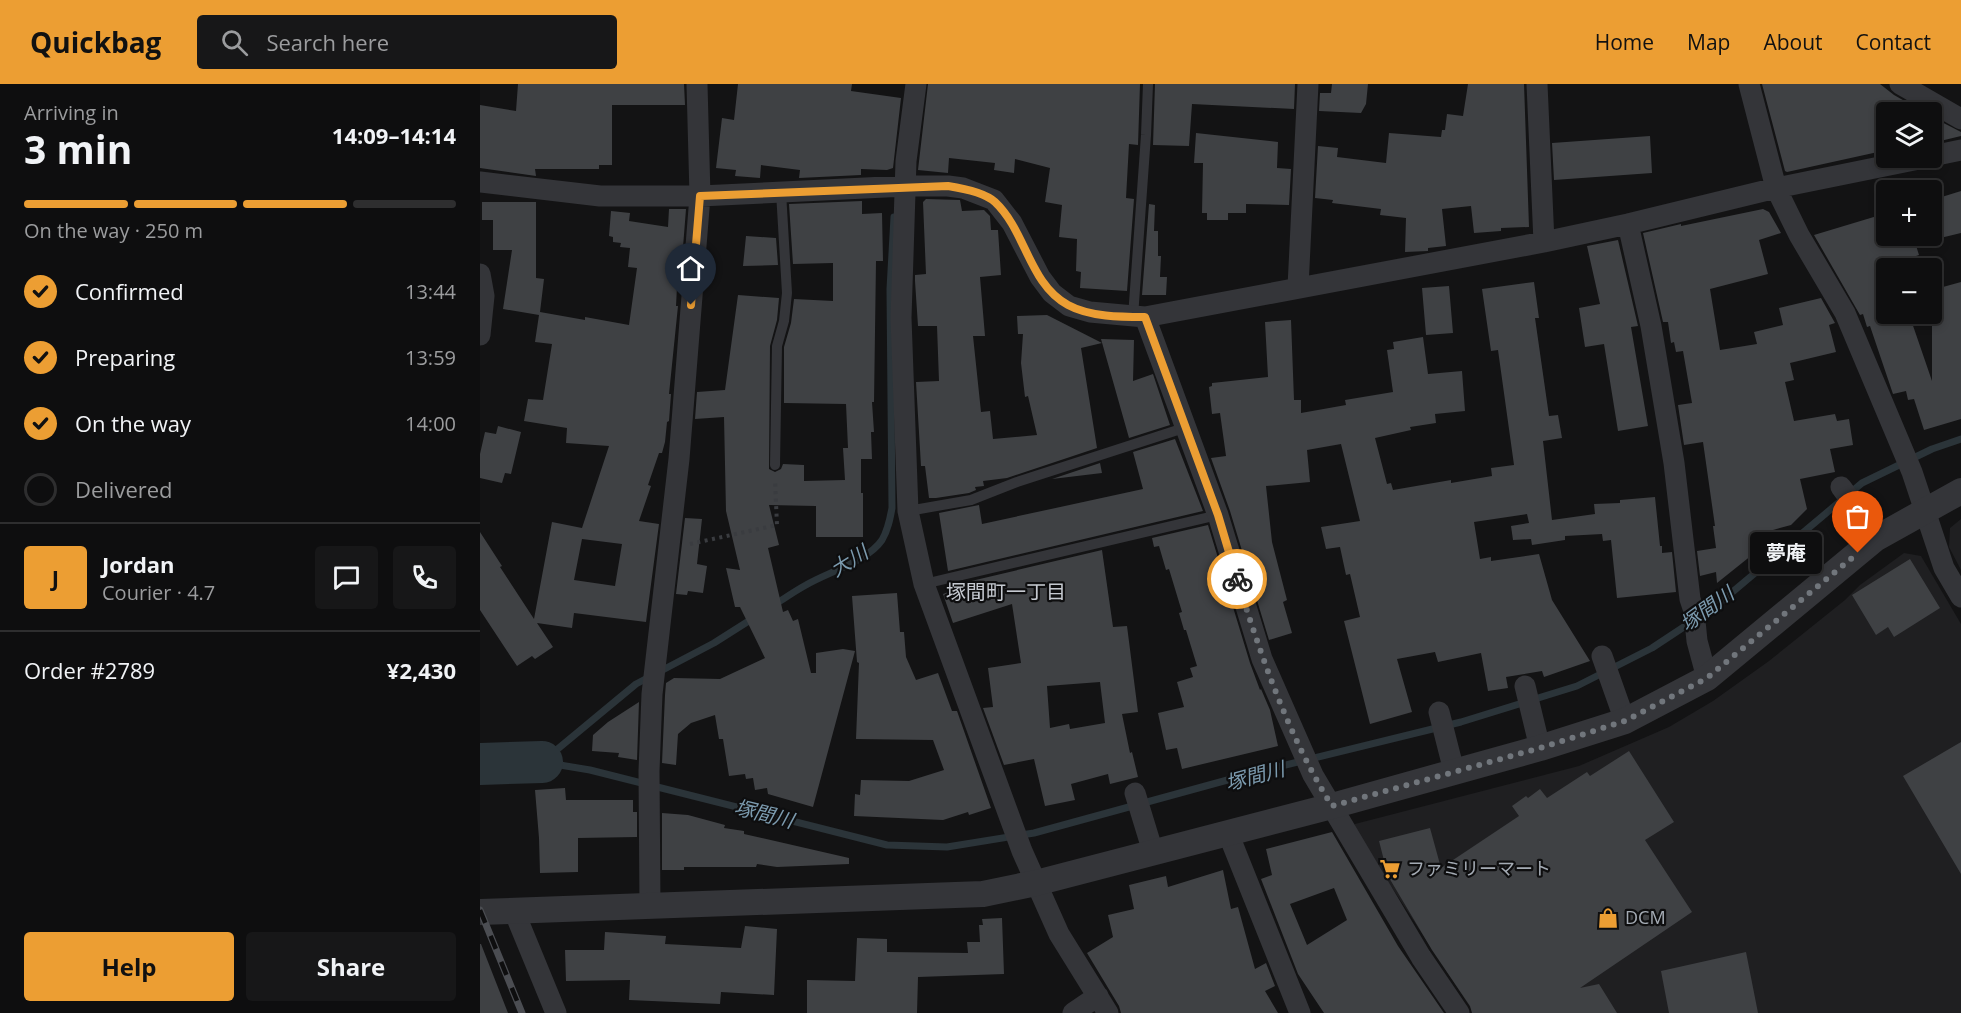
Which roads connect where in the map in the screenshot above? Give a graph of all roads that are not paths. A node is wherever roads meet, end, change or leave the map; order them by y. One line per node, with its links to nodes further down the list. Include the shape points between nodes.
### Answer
1 (697, 84): 16 (street)
2 (916, 84): 13 (street)
3 (1148, 84): 21 (lane)
4 (1308, 84): 20 (street)
5 (1537, 84): 18 (street)
6 (1749, 84): 14 (street)
7 (1900, 84): 8 (street)
8 (1961, 119)
9 (1961, 150): 10 (street)
10 (1942, 154)
11 (1876, 168): 14 (street)
12 (480, 182): 16 (street, via 600,196)
13 (906, 186): 15 (street); 21 (street, via 963,188 994,200 1012,223 1052,293 1069,306 1090,312); 28 (street, via 901,318)
14 (1776, 188): 17 (street); 27 (street, via 1845,313 1912,472)
15 (781, 192): 16 (street); 24 (lane, via 787,293 777,346)
16 (700, 196): 45 (street, via 679,459 652,694)
17 (1628, 224): 18 (street); 34 (street, via 1651,326 1674,463 1690,599)
18 (1544, 242): 20 (street)
19 (480, 274): 22 (street, via 484,296)
20 (1298, 287): 21 (street)
21 (1139, 317): 23 (street)
22 (480, 334)
23 (1184, 428): 28 (lane, via 971,500); 29 (street)
24 (775, 465)
25 (1841, 487): 30 (street)
26 (1961, 491): 27 (street)
27 (1924, 510): 30 (street); 32 (street, via 1944,568)
28 (908, 511): 31 (street)
29 (1218, 515): 31 (lane); 41 (street, via 1262,659 1312,776)
30 (1875, 538): 34 (street)
31 (924, 584): 44 (street)
32 (1961, 597)
33 (1602, 656): 37 (street)
34 (1707, 678): 37 (street)
35 (1525, 686): 38 (street)
36 (1439, 712): 39 (street)
37 (1625, 721): 38 (street)
38 (1540, 748): 39 (street)
39 (1454, 771): 41 (street)
40 (1135, 793): 43 (street)
41 (1332, 806): 42 (street); 52 (street, via 1421,957)
42 (1228, 833): 43 (street); 51 (street)
43 (1153, 852): 44 (street)
44 (1036, 883): 45 (street, via 983,894); 48 (street, via 1059,934)
45 (650, 907): 46 (street)
46 (514, 911): 47 (street); 49 (street)
47 (480, 912)
48 (1103, 1004): 50 (street)
49 (556, 1013)
50 (1073, 1013)
51 (1300, 1013)
52 (1460, 1013)

